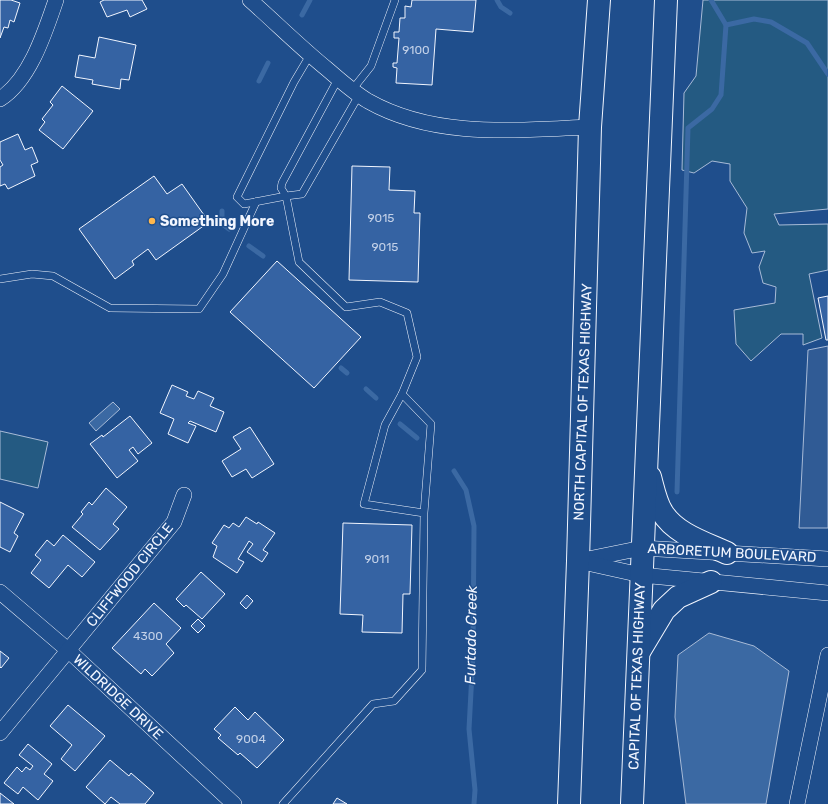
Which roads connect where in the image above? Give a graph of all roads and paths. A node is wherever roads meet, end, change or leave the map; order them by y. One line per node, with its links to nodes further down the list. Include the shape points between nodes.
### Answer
1 (56, 0): 9 (street, via 26,73)
2 (250, 0): 6 (street)
3 (395, 0): 8 (lane, via 371,66)
4 (599, 0): 10 (highway, NORTH CAPITAL OF TEXAS HIGHWAY)
5 (666, 0): 15 (highway)
6 (310, 55): 7 (street); 12 (lane, via 237,197 244,204)
7 (338, 79): 8 (street); 11 (lane, via 282,183 281,188)
8 (355, 92): 10 (street, via 390,112 424,123 484,130); 11 (lane, via 302,194)
9 (0, 99)
10 (590, 127): 21 (highway, NORTH CAPITAL OF TEXAS HIGHWAY)
11 (286, 196): 12 (lane); 14 (lane, via 299,262 346,307 380,302 407,314 417,357)
12 (256, 202): 13 (lane, via 223,274 199,309 110,308 54,276 32,274)
13 (0, 279)
14 (402, 394): 17 (lane, via 431,424); 17 (lane, via 385,425 364,504)
15 (645, 465): 18 (highway); 19 (highway, via 662,512 670,522 685,534)
16 (184, 495): 26 (street, CLIFFWOOD CIRCLE, via 174,522)
17 (424, 513): 31 (lane, via 422,670 394,701 373,704)
18 (642, 548): 19 (street, ARBORETUM BOULEVARD); 21 (street, ARBORETUM BOULEVARD); 22 (highway, CAPITAL OF TEXAS HIGHWAY)
19 (727, 553): 20 (street, ARBORETUM BOULEVARD)
20 (828, 559)
21 (578, 560): 22 (street, ARBORETUM BOULEVARD); 32 (highway, NORTH CAPITAL OF TEXAS HIGHWAY)
22 (641, 575): 23 (street, ARBORETUM BOULEVARD); 27 (highway, CAPITAL OF TEXAS HIGHWAY)
23 (711, 582): 25 (street, ARBORETUM BOULEVARD); 27 (highway, via 678,597 664,610)
24 (0, 592): 26 (street, WILDRIDGE DRIVE)
25 (828, 593)
26 (69, 651): 29 (street, CLIFFWOOD CIRCLE); 30 (street, WILDRIDGE DRIVE)
27 (638, 653): 33 (highway, CAPITAL OF TEXAS HIGHWAY)
28 (828, 655): 34 (street)
29 (0, 733)
30 (234, 804)
31 (283, 804)
32 (569, 804)
33 (632, 804)
34 (797, 804)

